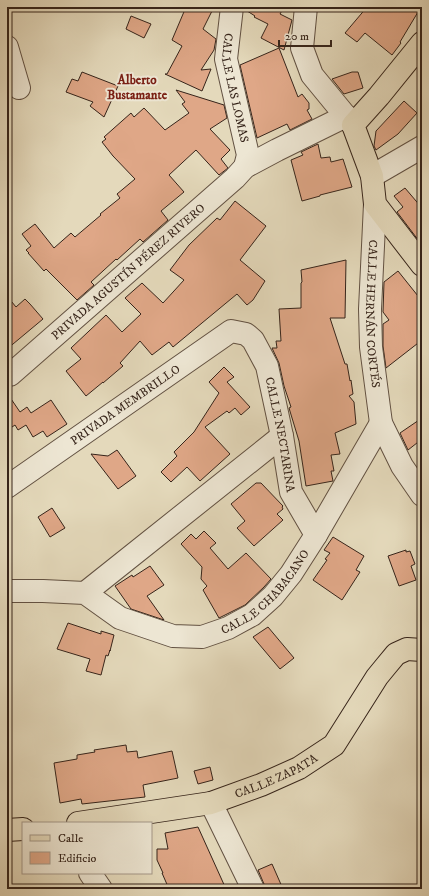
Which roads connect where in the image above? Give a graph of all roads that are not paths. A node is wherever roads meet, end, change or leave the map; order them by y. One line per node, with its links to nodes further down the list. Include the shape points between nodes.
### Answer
1 (232, 7): 8 (street, CALLE LAS LOMAS, via 226,59 248,155)
2 (306, 7): 6 (street, via 302,48 312,75)
3 (422, 43): 6 (main road, via 379,96)
4 (7, 47): 5 (street)
5 (19, 88)
6 (349, 120): 8 (street, PRIVADA AGUSTÍN PÉREZ RIVERO, via 277,150); 9 (main road, CALLE HERNÁN CORTÉS)
7 (422, 147): 9 (street)
8 (245, 167): 13 (street, PRIVADA AGUSTÍN PÉREZ RIVERO)
9 (372, 176): 10 (main road, CALLE HERNÁN CORTÉS)
10 (376, 204): 11 (main road); 14 (street, CALLE HERNÁN CORTÉS, via 370,339)
11 (422, 266)
12 (246, 334): 15 (street, CALLE NECTARINA, via 253,340 267,366); 16 (street, PRIVADA MEMBRILLO, via 231,331)
13 (10, 375)
14 (381, 423): 17 (street, CALLE HERNÁN CORTÉS, via 402,466); 18 (street, CALLE CHABACANO)
15 (282, 436): 18 (street, CALLE NECTARINA, via 292,492); 20 (street)
16 (7, 487)
17 (422, 495)
18 (316, 535): 20 (street, CALLE CHABACANO, via 291,574 273,596 252,615 228,628 202,636 173,636 120,618)
19 (7, 591): 20 (street)
20 (85, 593)
21 (422, 650): 22 (main road, CALLE ZAPATA, via 407,649 396,654 334,746 299,768)
22 (211, 803): 23 (main road, CALLE ZAPATA); 28 (street)
23 (85, 822)
24 (22, 829): 25 (main road)
25 (7, 830)
26 (91, 874): 27 (street)
27 (101, 889)
28 (253, 889)

